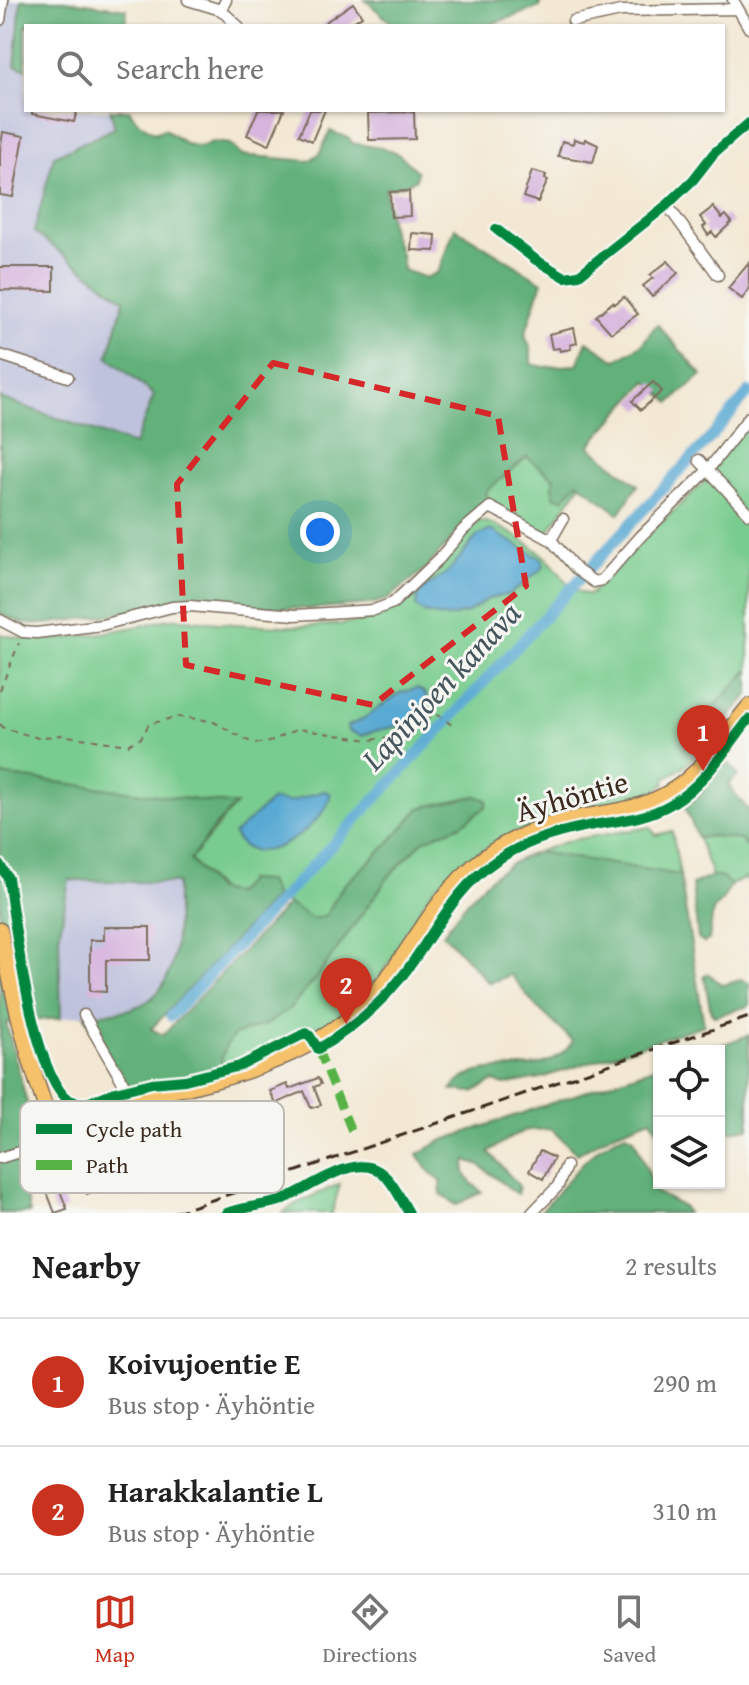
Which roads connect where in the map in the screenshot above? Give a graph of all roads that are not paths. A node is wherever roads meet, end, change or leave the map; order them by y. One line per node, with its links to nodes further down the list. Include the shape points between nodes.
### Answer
1 (3, 0): 5 (street)
2 (188, 0): 4 (street)
3 (735, 4): 6 (street, via 621,11); 8 (street)
4 (224, 5): 7 (street)
5 (0, 20)
6 (573, 21)
7 (237, 24)
8 (749, 28)
9 (749, 123): 10 (street)
10 (667, 205): 11 (street, via 579,275 565,277); 12 (street)
11 (496, 229)
12 (718, 275)
13 (0, 355): 14 (street)
14 (68, 377)
15 (749, 417): 17 (street)
16 (699, 460): 17 (street)
17 (708, 470): 18 (street); 20 (street, via 602,580 587,580)
18 (749, 514)
19 (563, 519): 20 (street)
20 (551, 540): 21 (street, via 490,507 393,603 374,610 295,615 172,607 63,631 23,632)
21 (0, 620)
22 (749, 706): 25 (main road, Äyhöntie, via 700,767 670,792 642,804 541,827 480,860 435,905 370,998 325,1036 228,1077)
23 (0, 930): 26 (main road, via 25,1050)
24 (84, 1015): 25 (street)
25 (132, 1098): 27 (main road, Äyhöntie)
26 (44, 1101)
27 (124, 1101)
28 (20, 1152): 29 (street)
29 (0, 1158)
30 (566, 1166): 33 (street, via 558,1186)
31 (227, 1213): 32 (street, via 276,1202 364,1166 385,1176)
32 (409, 1213)
33 (532, 1213)

